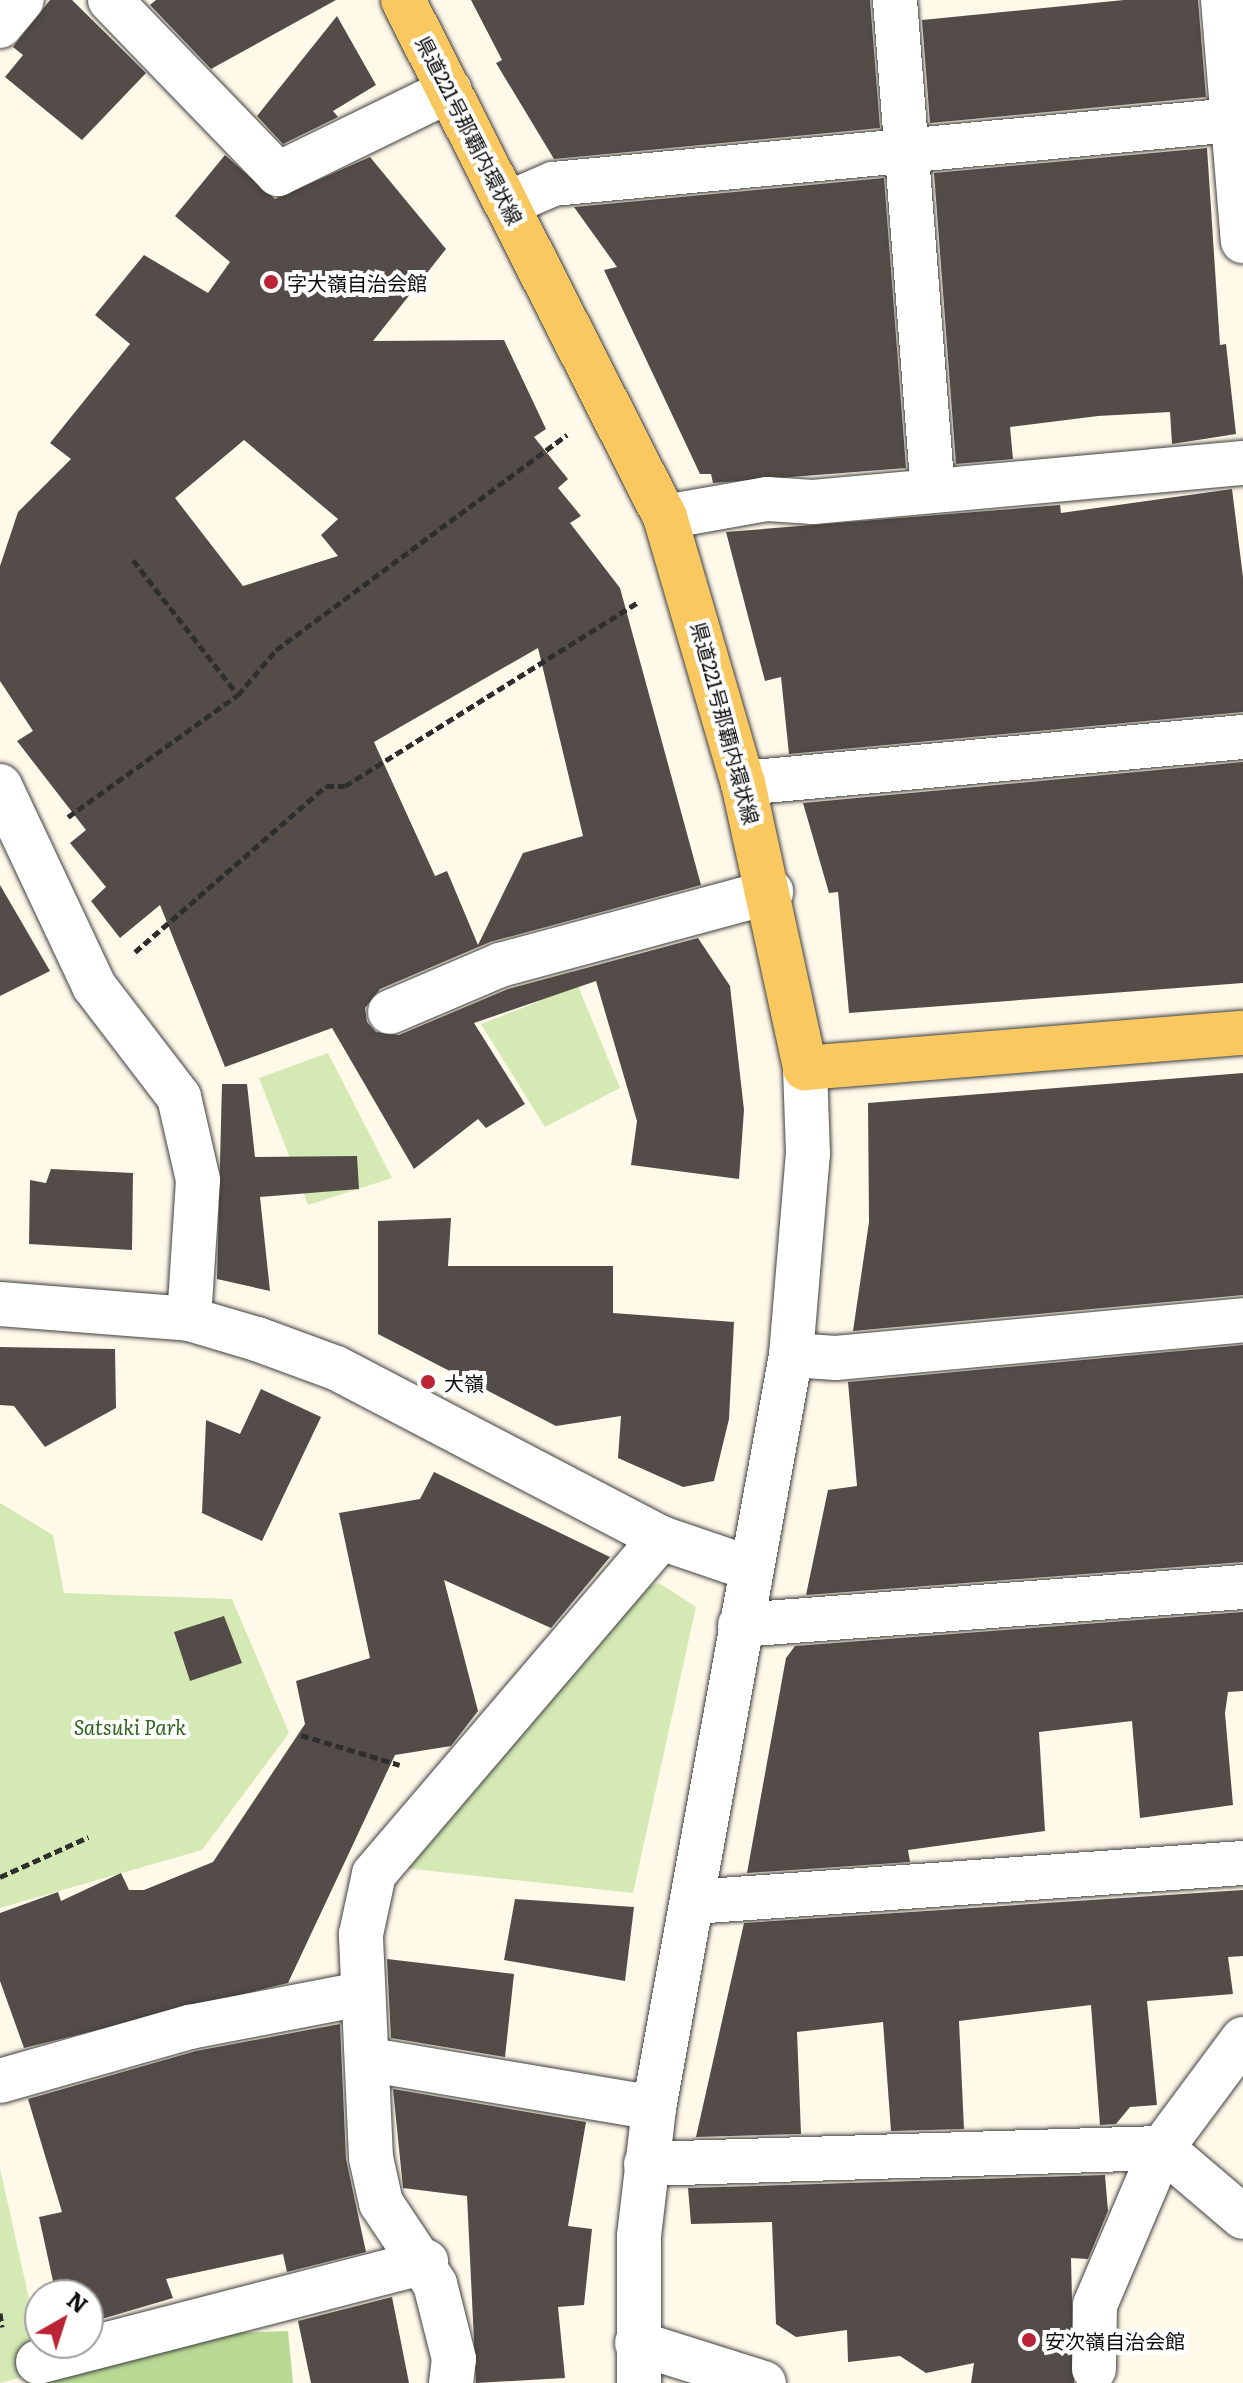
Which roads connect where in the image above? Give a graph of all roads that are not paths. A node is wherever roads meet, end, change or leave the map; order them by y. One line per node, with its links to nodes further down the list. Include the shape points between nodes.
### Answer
1 (22, 0): 6 (street)
2 (110, 0): 7 (street, via 278,174)
3 (403, 0): 7 (main road, 県道221号那覇内環状線)
4 (895, 0): 9 (street)
5 (1223, 0): 8 (street)
6 (0, 26)
7 (450, 90): 10 (main road, 県道221号那覇内環状線)
8 (1238, 120): 9 (street); 11 (street)
9 (906, 153): 10 (street, via 553,184); 13 (street)
10 (509, 203): 14 (main road, 県道221号那覇内環状線)
11 (1243, 241)
12 (1243, 463): 13 (street)
13 (933, 489): 14 (street, via 813,502 767,499)
14 (665, 517): 16 (main road, 県道221号那覇内環状線)
15 (1243, 737): 16 (street)
16 (743, 783): 18 (main road, 県道221号那覇内環状線)
17 (0, 786): 23 (street, via 31,842 94,986 179,1097 198,1180)
18 (771, 892): 19 (street, via 500,965); 21 (main road, 県道221号那覇内環状線)
19 (390, 1012)
20 (1243, 1033): 21 (main road)
21 (805, 1068): 25 (street, via 808,1154)
22 (0, 1304): 23 (street)
23 (189, 1319): 26 (street, via 336,1368)
24 (1243, 1320): 25 (street, via 836,1358)
25 (791, 1355): 27 (street)
26 (661, 1538): 27 (street); 32 (street, via 374,1874 361,1934)
27 (749, 1568): 29 (street)
28 (1243, 1587): 29 (street)
29 (740, 1625): 31 (street)
30 (1243, 1863): 31 (street)
31 (693, 1902): 36 (street)
32 (361, 1994): 34 (street); 35 (street, via 190,2027)
33 (1243, 2039): 37 (street)
34 (371, 2060): 36 (street); 40 (street, via 371,2158 381,2203)
35 (0, 2081)
36 (654, 2108): 38 (street)
37 (1162, 2148): 38 (street); 39 (street); 43 (street, via 1095,2305)
38 (646, 2164): 42 (street)
39 (1243, 2217)
40 (426, 2262): 41 (street); 44 (street, via 447,2320)
41 (38, 2362)
42 (638, 2363): 45 (street)
43 (1094, 2369)
44 (451, 2383)
45 (764, 2383)

